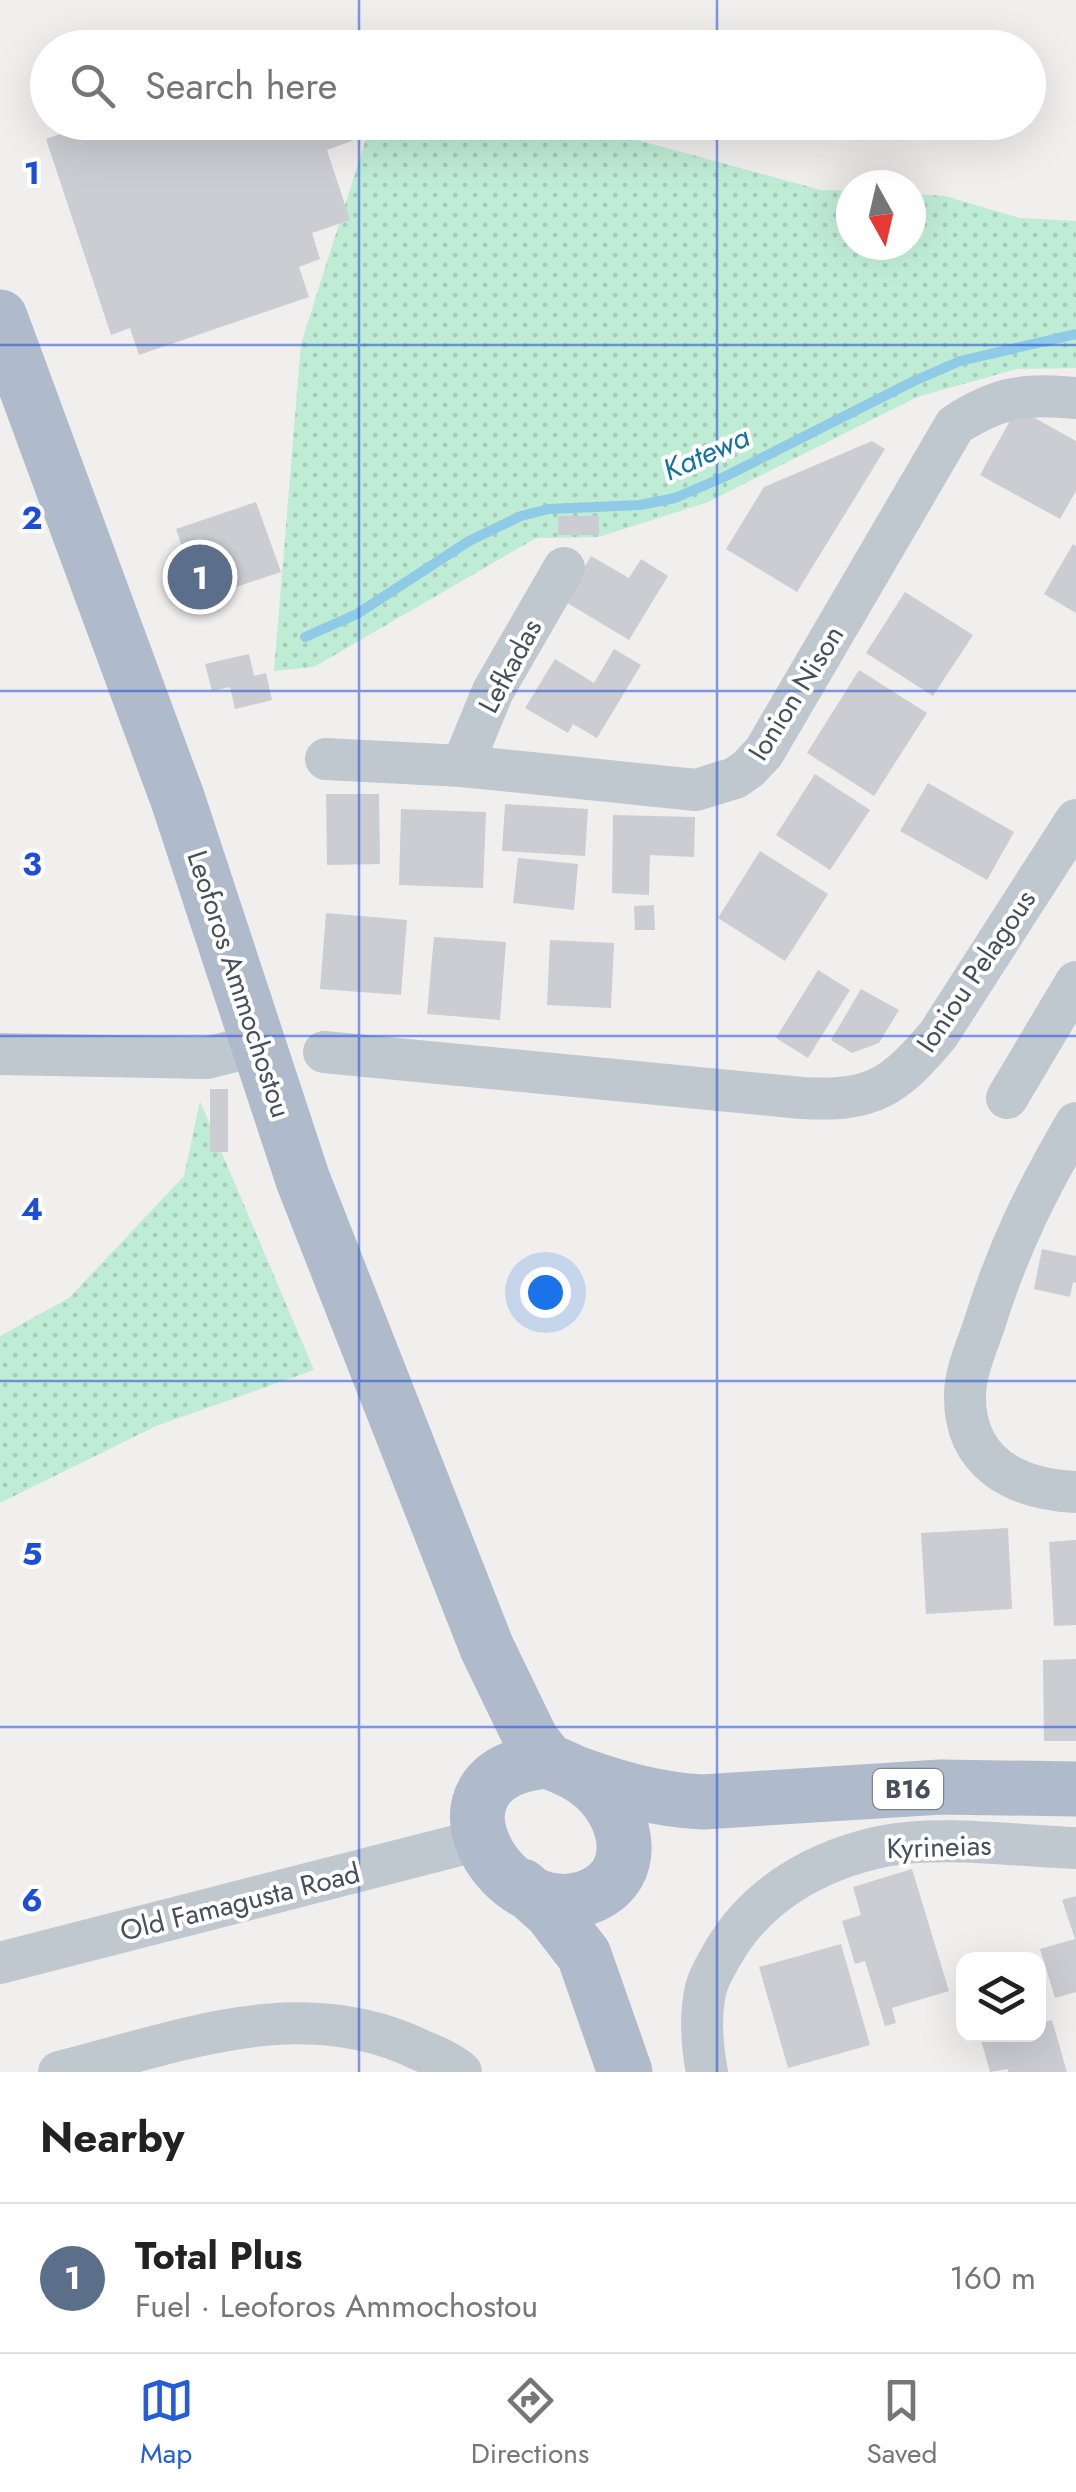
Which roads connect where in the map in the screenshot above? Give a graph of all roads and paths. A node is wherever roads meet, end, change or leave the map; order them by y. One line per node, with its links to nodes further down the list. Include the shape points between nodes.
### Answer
1 (0, 317): 8 (main road, Leoforos Ammochostou, via 178,800)
2 (1076, 398): 5 (street, Ionion Nison, via 1005,399 955,425 748,769 696,790)
3 (564, 568): 5 (street, Lefkadas, via 493,691)
4 (326, 760): 5 (street, Ionion Nison)
5 (462, 766)
6 (1076, 820): 9 (street, Ioniou Pelagous, via 938,1034 890,1085 855,1097 802,1098)
7 (1076, 982): 11 (street)
8 (259, 1045): 10 (street, via 206,1058); 14 (main road, Leoforos Ammochostou, via 303,1180)
9 (324, 1052)
10 (0, 1054)
11 (1008, 1098)
12 (1076, 1123): 13 (street, via 1024,1217 965,1394 977,1444 990,1464 1014,1481)
13 (1076, 1492)
14 (487, 1648): 15 (main road, Leoforos Ammochostou, via 532,1741); 18 (main road, Leoforos Ammochostou, via 495,1731)
15 (563, 1768): 17 (main road, B16, via 668,1800); 18 (main road, via 531,1762 505,1772); 20 (main road, via 609,1802 620,1822)
16 (1076, 1789): 17 (main road, B16, via 941,1787)
17 (741, 1801): 20 (main road, B16, via 667,1833)
18 (481, 1819): 21 (main road, via 500,1872); 22 (street, Old Famagusta Road)
19 (1076, 1848): 27 (street, Kyrineias, via 920,1842 884,1846 805,1873 749,1916 716,1965 703,2016)
20 (620, 1873): 21 (main road, via 586,1898 540,1895); 26 (main road, via 612,1946)
21 (522, 1886): 25 (main road, via 584,1955)
22 (0, 1963)
23 (59, 2072): 24 (street, via 281,2022 366,2028)
24 (461, 2072)
25 (625, 2072)
26 (648, 2072)
27 (707, 2072)

